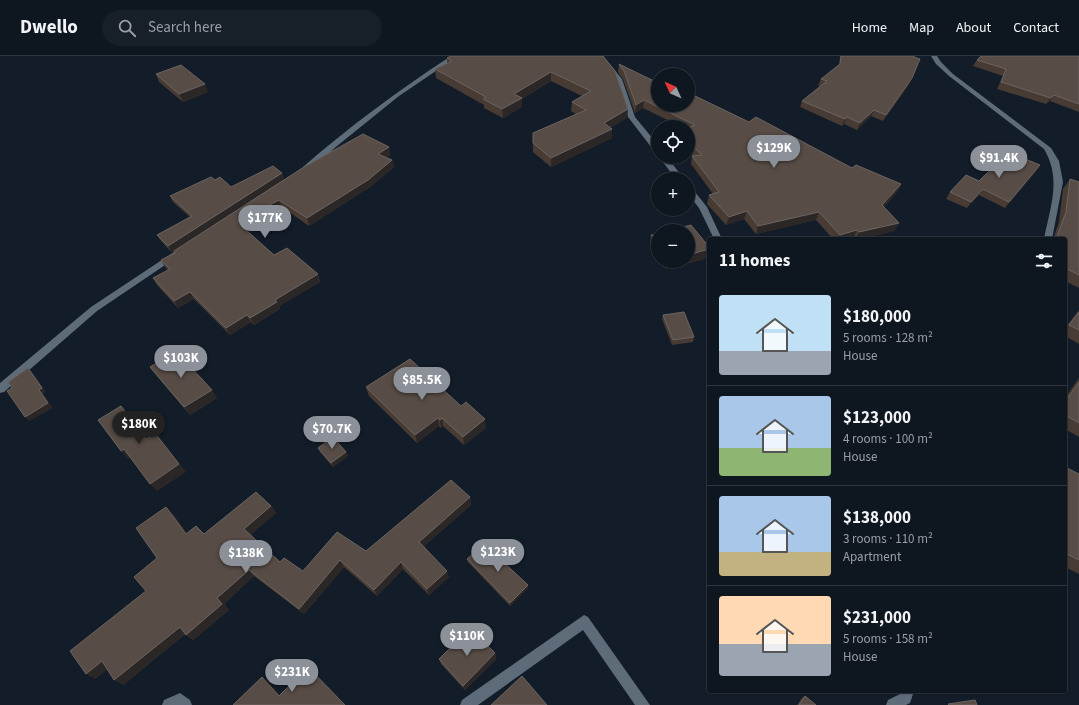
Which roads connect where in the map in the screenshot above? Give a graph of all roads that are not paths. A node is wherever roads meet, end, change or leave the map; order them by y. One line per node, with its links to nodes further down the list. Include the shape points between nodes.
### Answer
1 (455, 56): 7 (street, via 397,94)
2 (600, 56): 4 (street, via 618,80 632,116)
3 (934, 56): 10 (street, via 951,75 1047,148 1055,160 1059,182)
4 (651, 141)
5 (668, 164): 6 (street)
6 (675, 172)
7 (301, 173)
8 (695, 198): 9 (street)
9 (717, 237)
10 (1048, 237)
11 (182, 251): 12 (street, via 94,309)
12 (0, 389)
13 (906, 696): 18 (street)
14 (169, 705): 15 (street, via 180,700)
15 (185, 705)
16 (467, 705): 17 (street, via 584,622)
17 (643, 705)
18 (893, 705)

